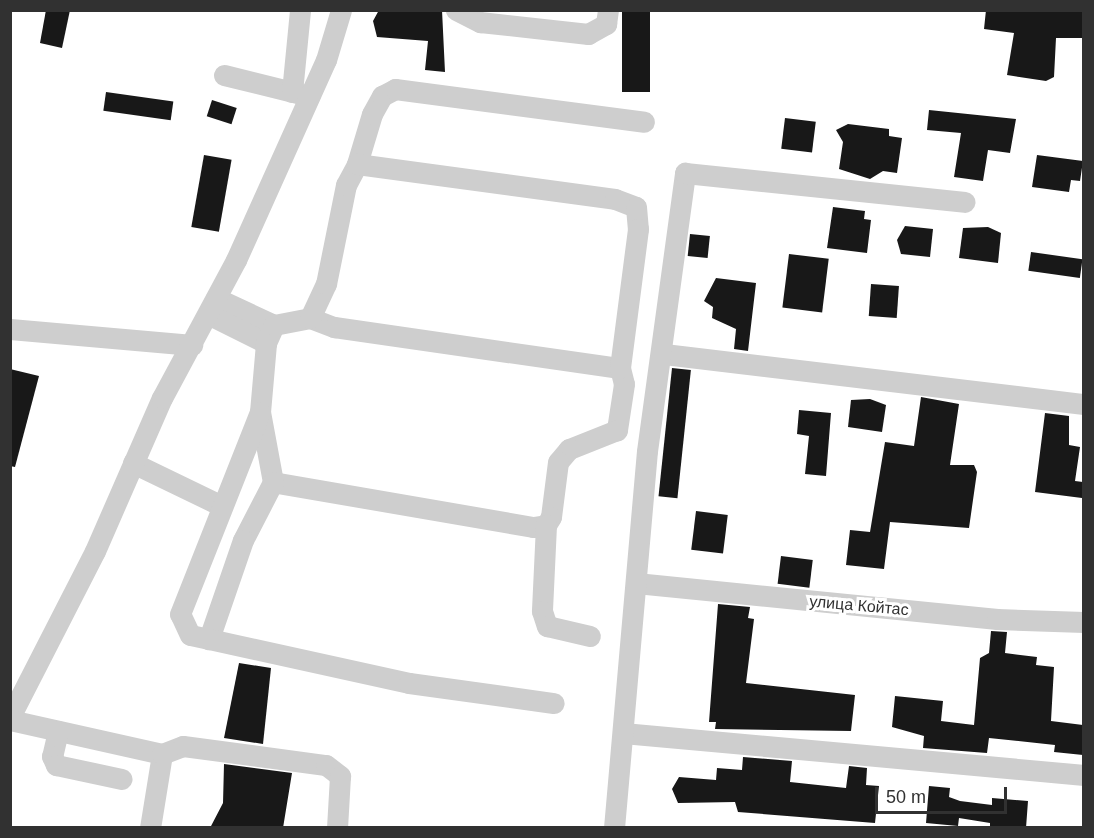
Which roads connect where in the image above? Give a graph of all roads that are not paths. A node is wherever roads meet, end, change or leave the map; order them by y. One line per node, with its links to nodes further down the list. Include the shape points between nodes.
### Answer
1 (300, 10): 6 (street)
2 (341, 10): 6 (street)
3 (456, 10): 4 (street, via 480,22 588,34 606,24)
4 (608, 10)
5 (224, 75): 6 (street)
6 (300, 94): 10 (street)
7 (644, 122): 8 (street, via 394,89 381,96 372,114)
8 (357, 164): 11 (street, via 346,184 326,284); 16 (street, via 615,199 636,207)
9 (964, 202): 15 (street, via 685,173)
10 (212, 306): 13 (street); 14 (street)
11 (310, 318): 13 (street); 16 (street, via 334,327)
12 (10, 329): 14 (street)
13 (270, 334): 18 (street)
14 (192, 345): 19 (street)
15 (664, 354): 17 (street); 23 (street, via 647,451)
16 (620, 368): 22 (street, via 624,384 617,430 569,449 558,462)
17 (1083, 404)
18 (260, 412): 20 (street); 21 (street)
19 (133, 463): 21 (street); 28 (street)
20 (273, 482): 22 (street, via 533,527); 26 (street, via 243,540)
21 (220, 505): 26 (street, via 180,614 190,635)
22 (546, 525): 25 (street, via 542,611 547,626)
23 (636, 583): 24 (street, улица Койтас, via 998,619); 30 (street)
24 (1083, 622)
25 (590, 636)
26 (209, 639): 27 (street, via 409,683)
27 (554, 703)
28 (10, 718): 29 (street)
29 (58, 731): 31 (street); 33 (street, via 52,756 56,765)
30 (623, 732): 32 (street); 36 (street, via 614,780)
31 (162, 754): 34 (street); 35 (street, via 183,746 326,765 340,776)
32 (1083, 775)
33 (122, 779)
34 (150, 828)
35 (337, 828)
36 (614, 828)

